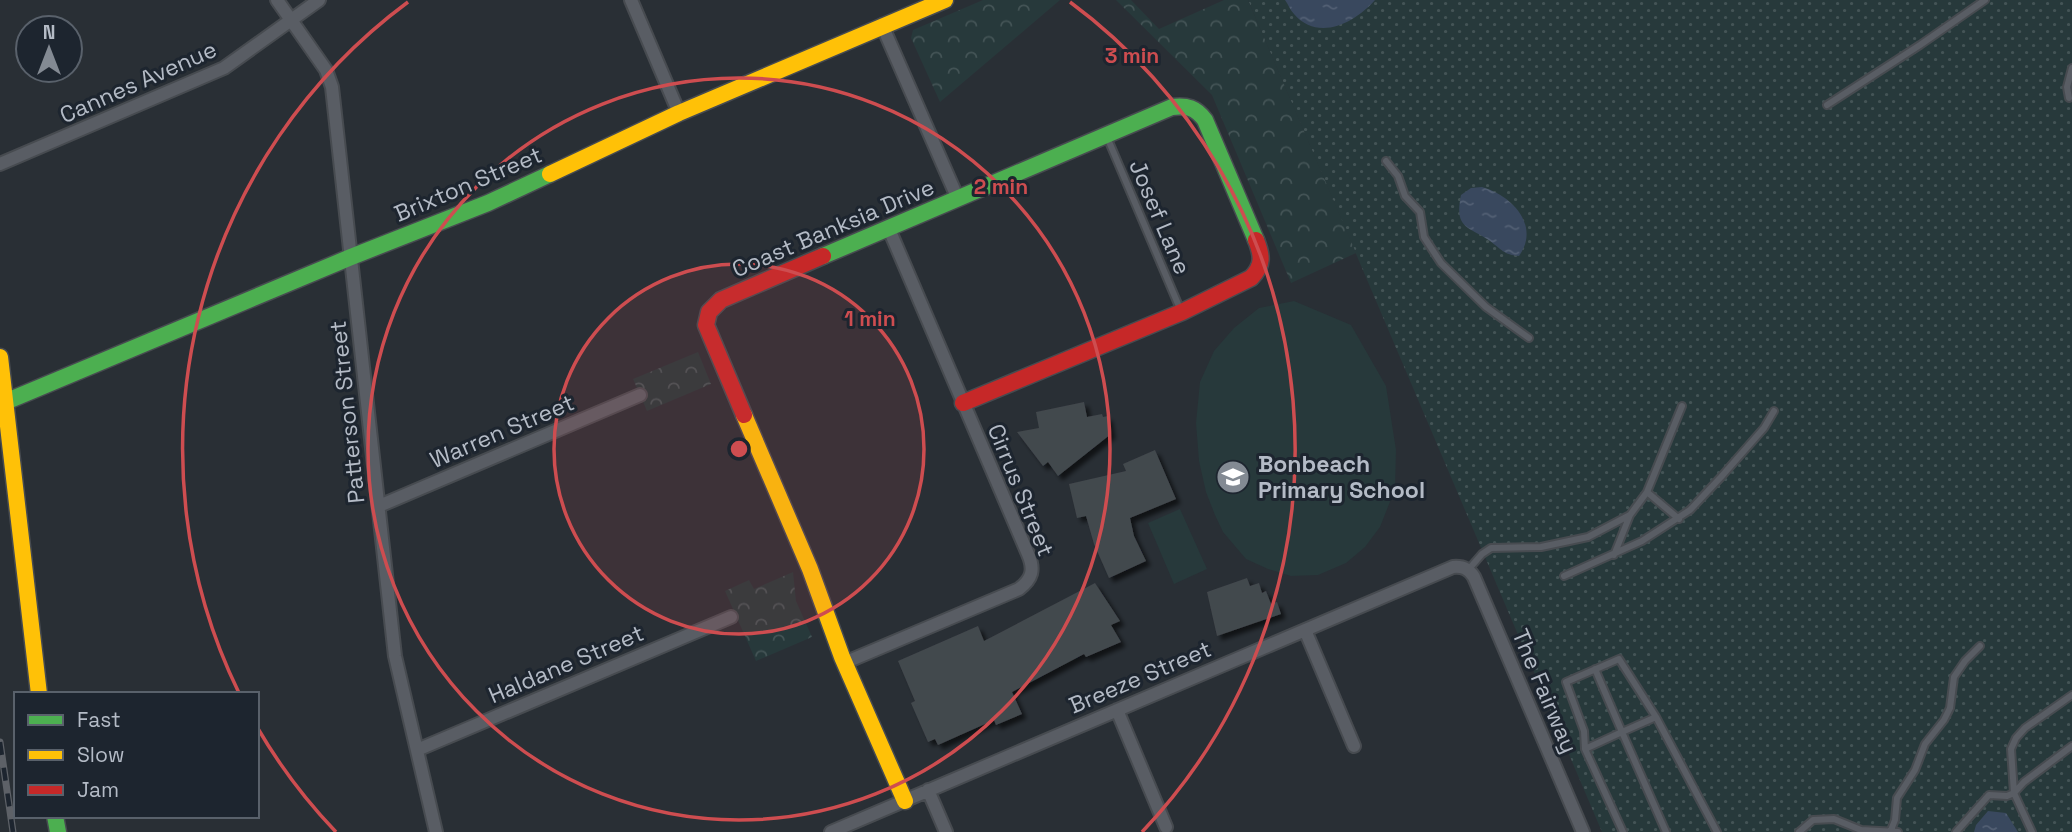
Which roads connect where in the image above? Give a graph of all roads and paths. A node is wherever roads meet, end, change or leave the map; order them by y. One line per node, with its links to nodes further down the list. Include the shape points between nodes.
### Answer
1 (277, 0): 6 (street, Patterson Street)
2 (319, 0): 6 (street, Cannes Avenue)
3 (631, 0): 11 (street)
4 (944, 0): 7 (street, Brixton Street)
5 (1985, 0): 10 (lane)
6 (291, 20): 14 (street, Cannes Avenue, via 224,68); 17 (street, Patterson Street, via 330,80)
7 (882, 25): 11 (street, Brixton Street); 15 (street)
8 (2072, 67): 9 (lane, via 2067,87)
9 (2070, 98)
10 (1827, 105)
11 (679, 113): 17 (street, Brixton Street, via 488,203)
12 (1107, 135): 15 (street, Coast Banksia Drive); 18 (lane, Josef Lane); 18 (street, Coast Banksia Drive, via 1172,107 1196,108 1261,252 1262,265 1251,278)
13 (1386, 162): 19 (lane, via 1419,212 1424,237 1441,263 1486,307)
14 (0, 164)
15 (958, 200): 16 (street, Coast Banksia Drive)
16 (889, 229): 23 (street, Cirrus Street); 36 (street, Coast Banksia Drive, via 725,298 710,309 706,320 810,569)
17 (351, 257): 22 (street, Brixton Street); 27 (street, Patterson Street)
18 (1181, 312): 23 (street, Coast Banksia Drive)
19 (1529, 338)
20 (0, 357): 22 (street)
21 (640, 395): 27 (street, Warren Street)
22 (5, 402): 38 (street)
23 (963, 403): 36 (street, Cirrus Street, via 1028,554 1032,574 1019,589)
24 (1682, 407): 26 (lane)
25 (1774, 411): 29 (lane, via 1706,495)
26 (1647, 492): 28 (lane); 29 (lane)
27 (379, 506): 46 (street, Patterson Street, via 395,656)
28 (1630, 515): 30 (lane); 31 (lane, via 1588,537 1541,547 1492,548)
29 (1679, 519): 30 (lane)
30 (1614, 555): 32 (lane)
31 (1467, 569): 34 (street, Breeze Street, via 1453,567); 55 (street, The Fairway)
32 (1564, 576)
33 (730, 617): 46 (street, Haldane Street)
34 (1305, 630): 40 (street, Breeze Street); 43 (street)
35 (1980, 646): 51 (lane, via 1954,677 1950,708 1897,798)
36 (844, 663): 49 (street, Coast Banksia Drive)
37 (1595, 669): 41 (lane, via 1619,659); 42 (lane); 45 (lane, via 1566,682 1584,731)
38 (39, 692)
39 (2072, 695): 48 (lane, via 2016,738 2010,758)
40 (1117, 710): 47 (street, Breeze Street); 50 (street)
41 (1657, 717): 42 (lane); 58 (lane)
42 (1622, 732): 45 (lane); 57 (lane)
43 (1354, 746)
44 (2072, 746): 48 (lane)
45 (1585, 749): 56 (lane)
46 (417, 750): 52 (street, Patterson Street)
47 (928, 790): 49 (street, Breeze Street); 54 (street)
48 (2014, 793): 60 (lane, via 1989,795); 61 (lane)
49 (905, 801): 53 (street, Breeze Street)
50 (1166, 827)
51 (1894, 831): 59 (lane, via 1861,830 1834,819 1813,820)
52 (436, 832)
53 (831, 832)
54 (946, 832)
55 (1583, 832)
56 (1623, 832)
57 (1666, 832)
58 (1717, 832)
59 (1799, 832)
60 (1956, 832)
61 (2032, 832)

